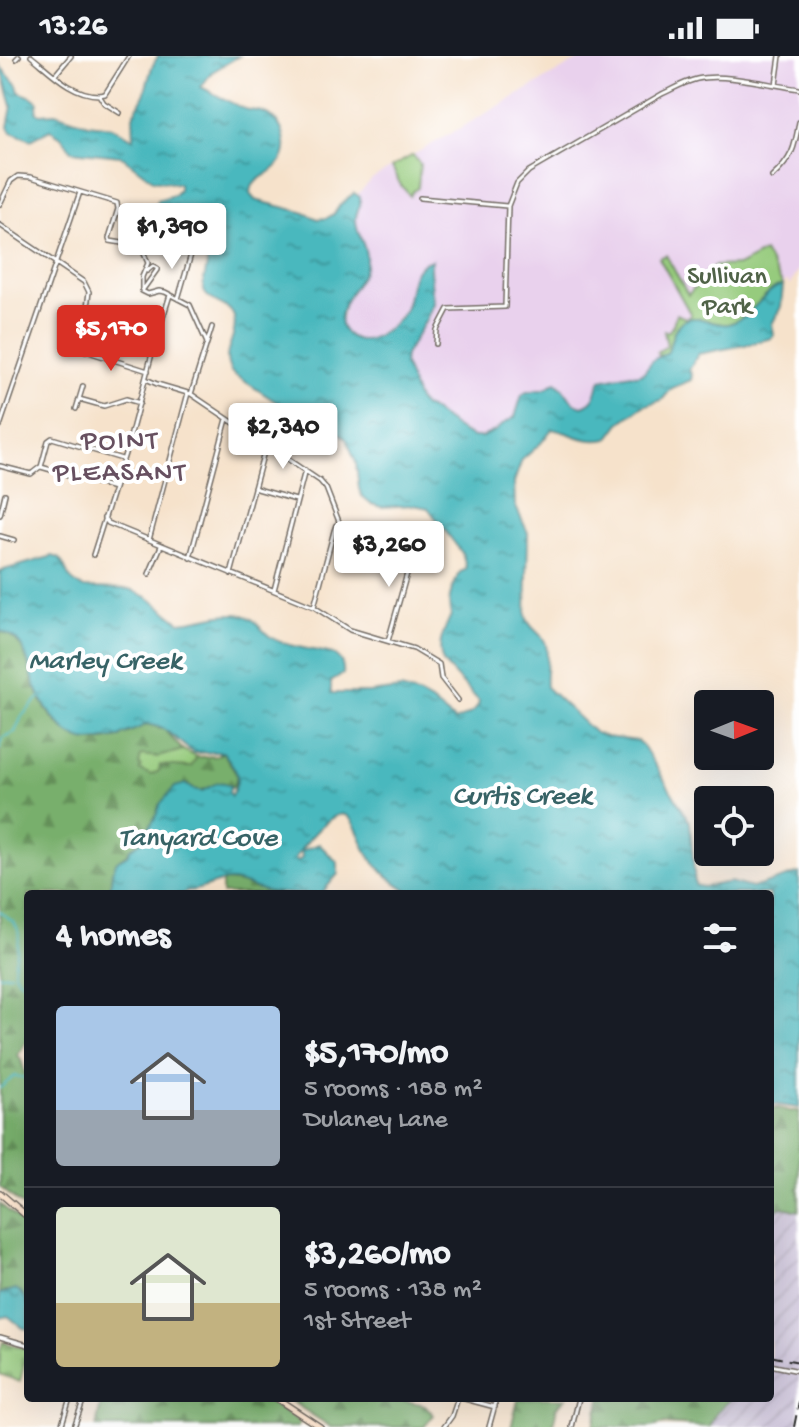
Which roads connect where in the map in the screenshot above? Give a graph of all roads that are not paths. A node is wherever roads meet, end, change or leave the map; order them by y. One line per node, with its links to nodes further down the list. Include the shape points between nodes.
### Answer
1 (31, 56): 5 (street)
2 (71, 56): 5 (street)
3 (129, 56): 8 (street, via 105,94)
4 (780, 56): 6 (street)
5 (55, 75): 8 (street, via 76,90)
6 (776, 85): 7 (street); 17 (street, via 710,78 680,85 529,171 517,183)
7 (799, 89)
8 (99, 95): 9 (street)
9 (120, 113)
10 (799, 122): 11 (street)
11 (793, 152): 12 (street); 13 (street)
12 (799, 154)
13 (772, 177)
14 (80, 192): 16 (street, via 22,176 11,181); 20 (street); 21 (street, via 118,204 110,241 140,246 148,263)
15 (420, 198): 17 (street)
16 (0, 204)
17 (508, 206): 27 (street, via 505,307 448,309)
18 (0, 225): 20 (street)
19 (192, 251): 24 (street)
20 (57, 263): 28 (street, via 86,285 91,323); 38 (street)
21 (144, 272): 22 (street); 22 (street, via 157,268)
22 (142, 291): 23 (street)
23 (170, 295): 24 (street); 28 (street)
24 (178, 299): 26 (street, via 193,309)
25 (212, 327): 26 (street)
26 (207, 343): 33 (street)
27 (436, 344)
28 (154, 346): 30 (street)
29 (82, 350): 30 (street)
30 (148, 371): 31 (street)
31 (146, 379): 33 (street); 35 (street)
32 (83, 386): 34 (street)
33 (190, 394): 37 (street); 53 (street)
34 (79, 399): 35 (street, via 104,406 126,399); 36 (street)
35 (140, 403): 40 (street)
36 (76, 409)
37 (228, 418): 39 (street); 56 (street)
38 (0, 426)
39 (266, 444): 43 (street); 45 (street)
40 (124, 459): 42 (street, via 52,438); 44 (street)
41 (0, 466): 42 (street, via 31,474)
42 (41, 467): 44 (street)
43 (305, 470): 47 (street); 50 (street, via 326,488)
44 (114, 488): 49 (street)
45 (254, 488): 47 (street); 58 (street)
46 (5, 494): 48 (street)
47 (296, 500): 59 (street)
48 (0, 515)
49 (104, 518): 53 (street); 55 (street)
50 (339, 524): 60 (street); 61 (street, via 349,535 416,546)
51 (0, 536): 52 (street)
52 (14, 540)
53 (149, 540): 54 (street)
54 (161, 546): 56 (street); 57 (street)
55 (93, 555)
56 (190, 558): 58 (street)
57 (149, 574)
58 (231, 574): 59 (street)
59 (274, 590): 60 (street)
60 (314, 607): 61 (street, via 350,630)
61 (388, 641): 62 (street, via 439,664 441,678)
62 (458, 700)
63 (0, 1193): 64 (main road)
64 (24, 1214)
65 (0, 1337): 66 (street)
66 (24, 1344)
67 (774, 1366): 68 (street)
68 (799, 1371)
69 (69, 1402): 77 (street)
70 (83, 1402): 78 (street)
71 (281, 1402): 79 (main road)
72 (457, 1402): 80 (street)
73 (475, 1402): 76 (street)
74 (496, 1402): 76 (street)
75 (578, 1402): 82 (street)
76 (495, 1407): 81 (street)
77 (61, 1427)
78 (74, 1427)
79 (320, 1427)
80 (444, 1427)
81 (489, 1427)
82 (572, 1427)

